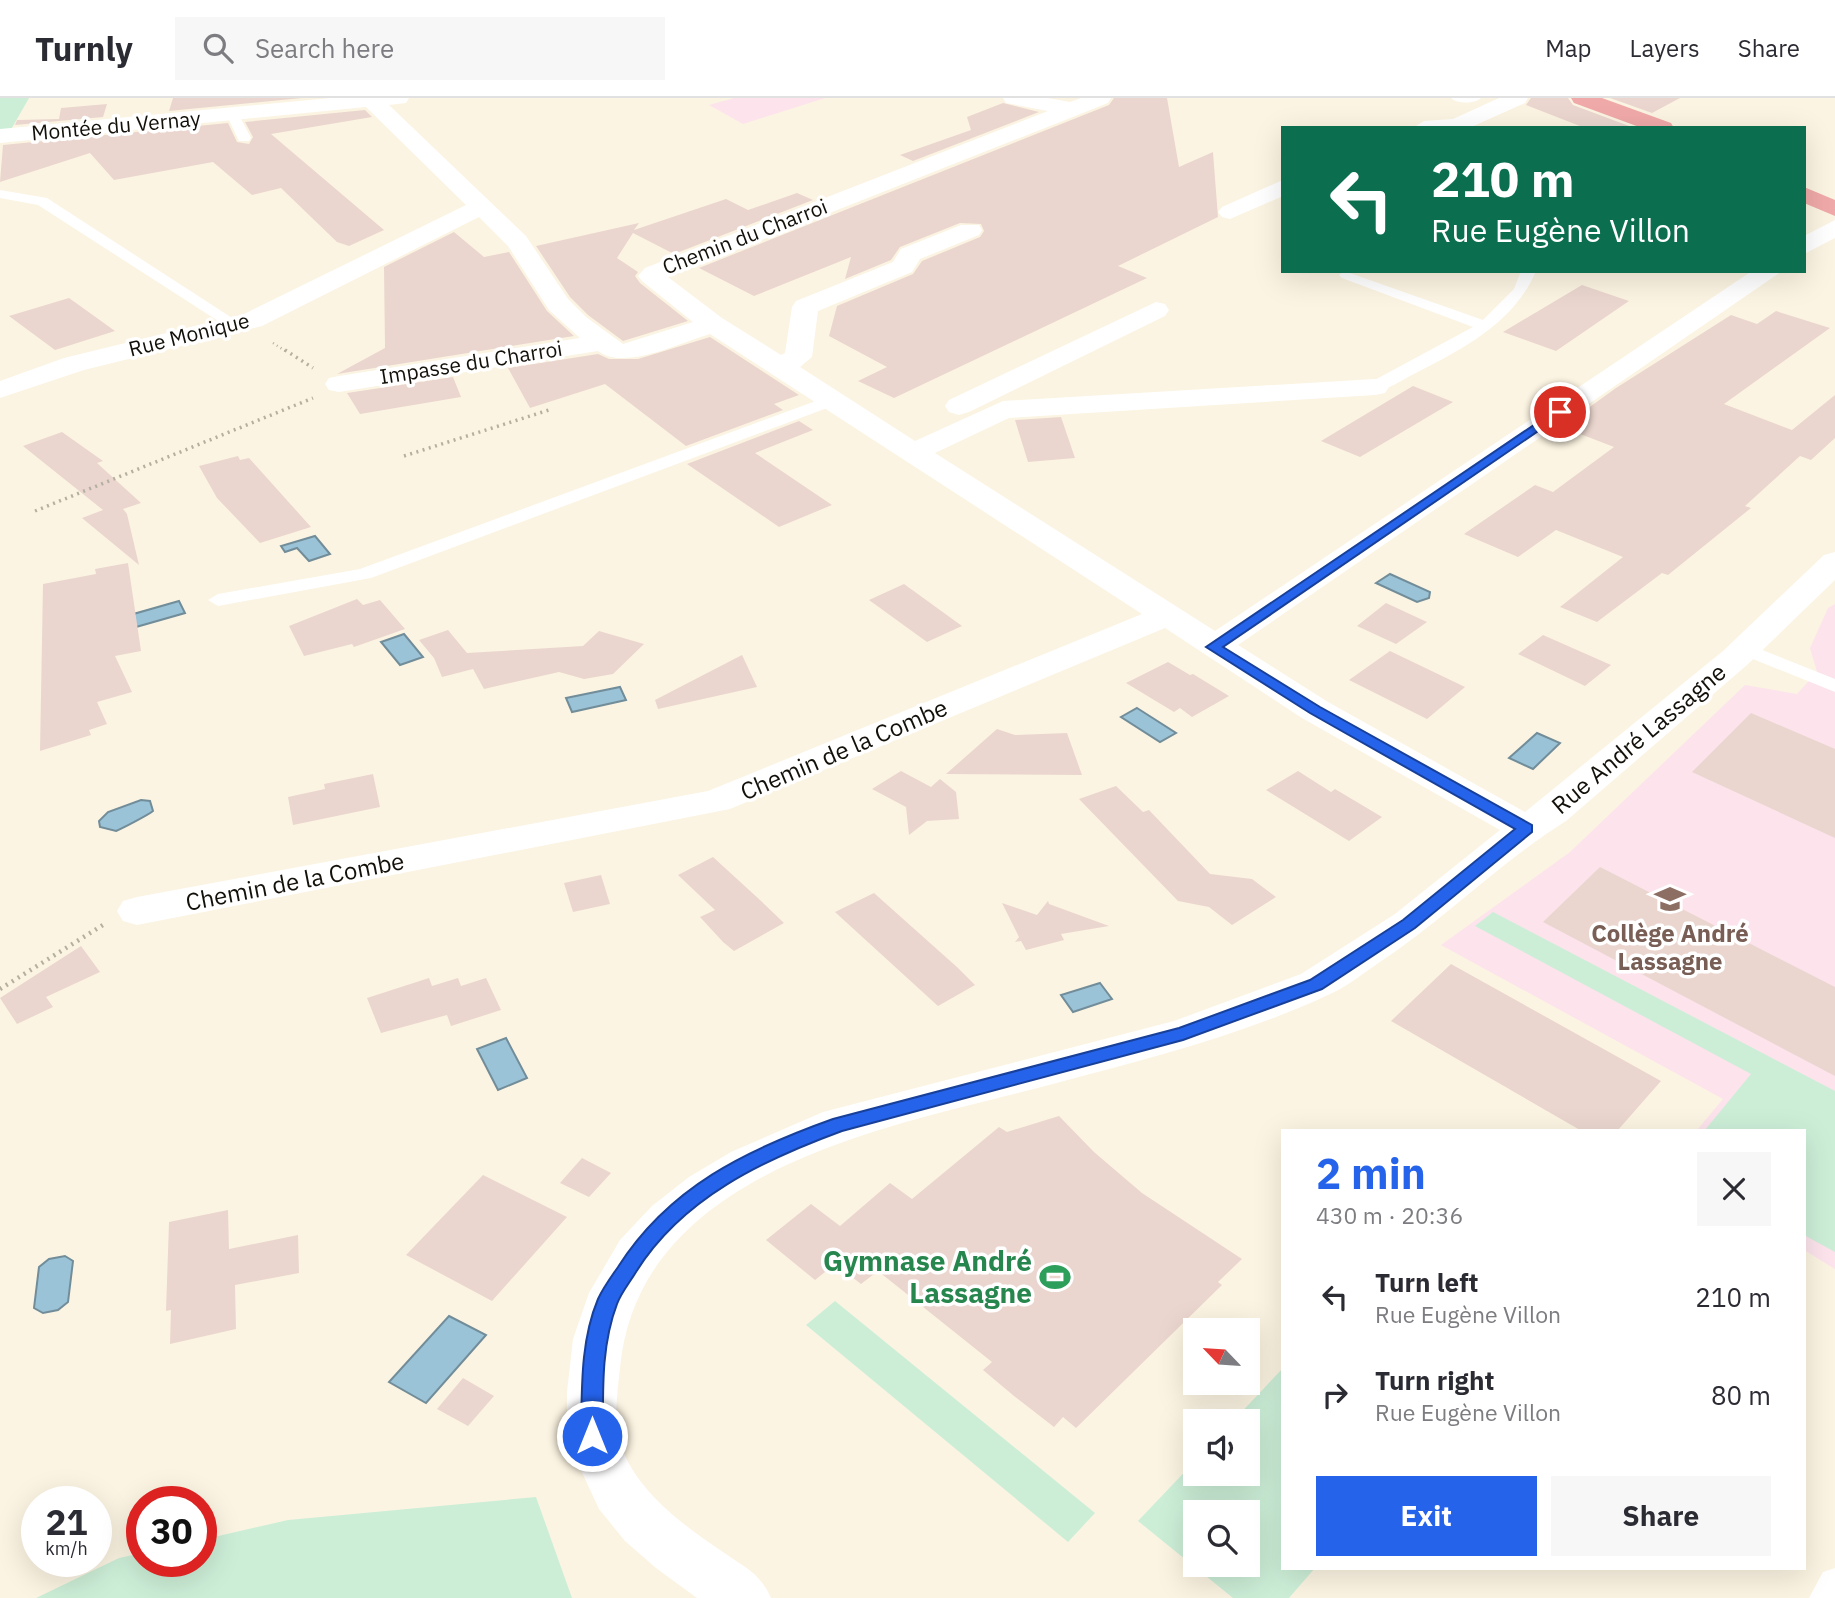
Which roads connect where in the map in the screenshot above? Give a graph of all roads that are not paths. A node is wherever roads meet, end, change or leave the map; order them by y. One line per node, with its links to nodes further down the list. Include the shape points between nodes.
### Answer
1 (400, 98): 8 (street, Montée du Vernay)
2 (1014, 98): 9 (street)
3 (1100, 98): 9 (street, Chemin du Charroi)
4 (1457, 98): 5 (lane)
5 (1475, 98)
6 (1517, 98): 11 (street)
7 (1582, 98): 12 (main road)
8 (373, 102): 10 (street, Montée du Vernay); 18 (street)
9 (1072, 109): 29 (street, Chemin du Charroi, via 654,273 652,276)
10 (233, 116): 13 (street, Montée du Vernay); 14 (lane)
11 (1446, 126)
12 (1658, 126)
13 (0, 136)
14 (244, 138)
15 (1281, 188): 20 (street)
16 (0, 194): 28 (lane, via 42,201)
17 (1806, 195): 19 (main road)
18 (484, 206): 28 (street, Rue Monique); 31 (street, via 517,241 558,304)
19 (1835, 209)
20 (1230, 212)
21 (1835, 226): 23 (street)
22 (970, 230): 32 (street, via 910,254 903,267 805,307 798,357)
23 (1806, 246)
24 (1529, 273): 30 (lane, via 1498,318)
25 (1766, 273): 41 (street)
26 (1347, 275): 30 (lane)
27 (1156, 310): 37 (street)
28 (239, 324): 35 (street, Rue Monique, via 74,364)
29 (713, 324): 31 (street, via 630,352 617,352); 32 (street)
30 (1484, 326): 34 (lane)
31 (603, 342): 33 (street, Impasse du Charroi)
32 (782, 366): 36 (street)
33 (339, 384)
34 (1374, 387): 37 (street, via 1003,410)
35 (0, 390)
36 (832, 400): 37 (street); 39 (lane, via 364,574)
37 (901, 446): 40 (street)
38 (1832, 569): 42 (street, Rue André Lassagne)
39 (218, 600)
40 (1165, 616): 41 (street); 45 (street, Chemin de la Combe, via 717,801)
41 (1213, 647): 44 (street)
42 (1745, 649): 43 (lane); 44 (street, Rue André Lassagne, via 1553,812)
43 (1835, 687)
44 (1526, 829): 47 (street, Rue André Lassagne, via 1409,924 1316,984 1183,1034 839,1124 785,1144 723,1177 678,1208 643,1244 607,1301 593,1364 592,1436 618,1492 672,1549)
45 (137, 911)
46 (1835, 1583): 48 (lane)
47 (743, 1598)
48 (1825, 1598)

